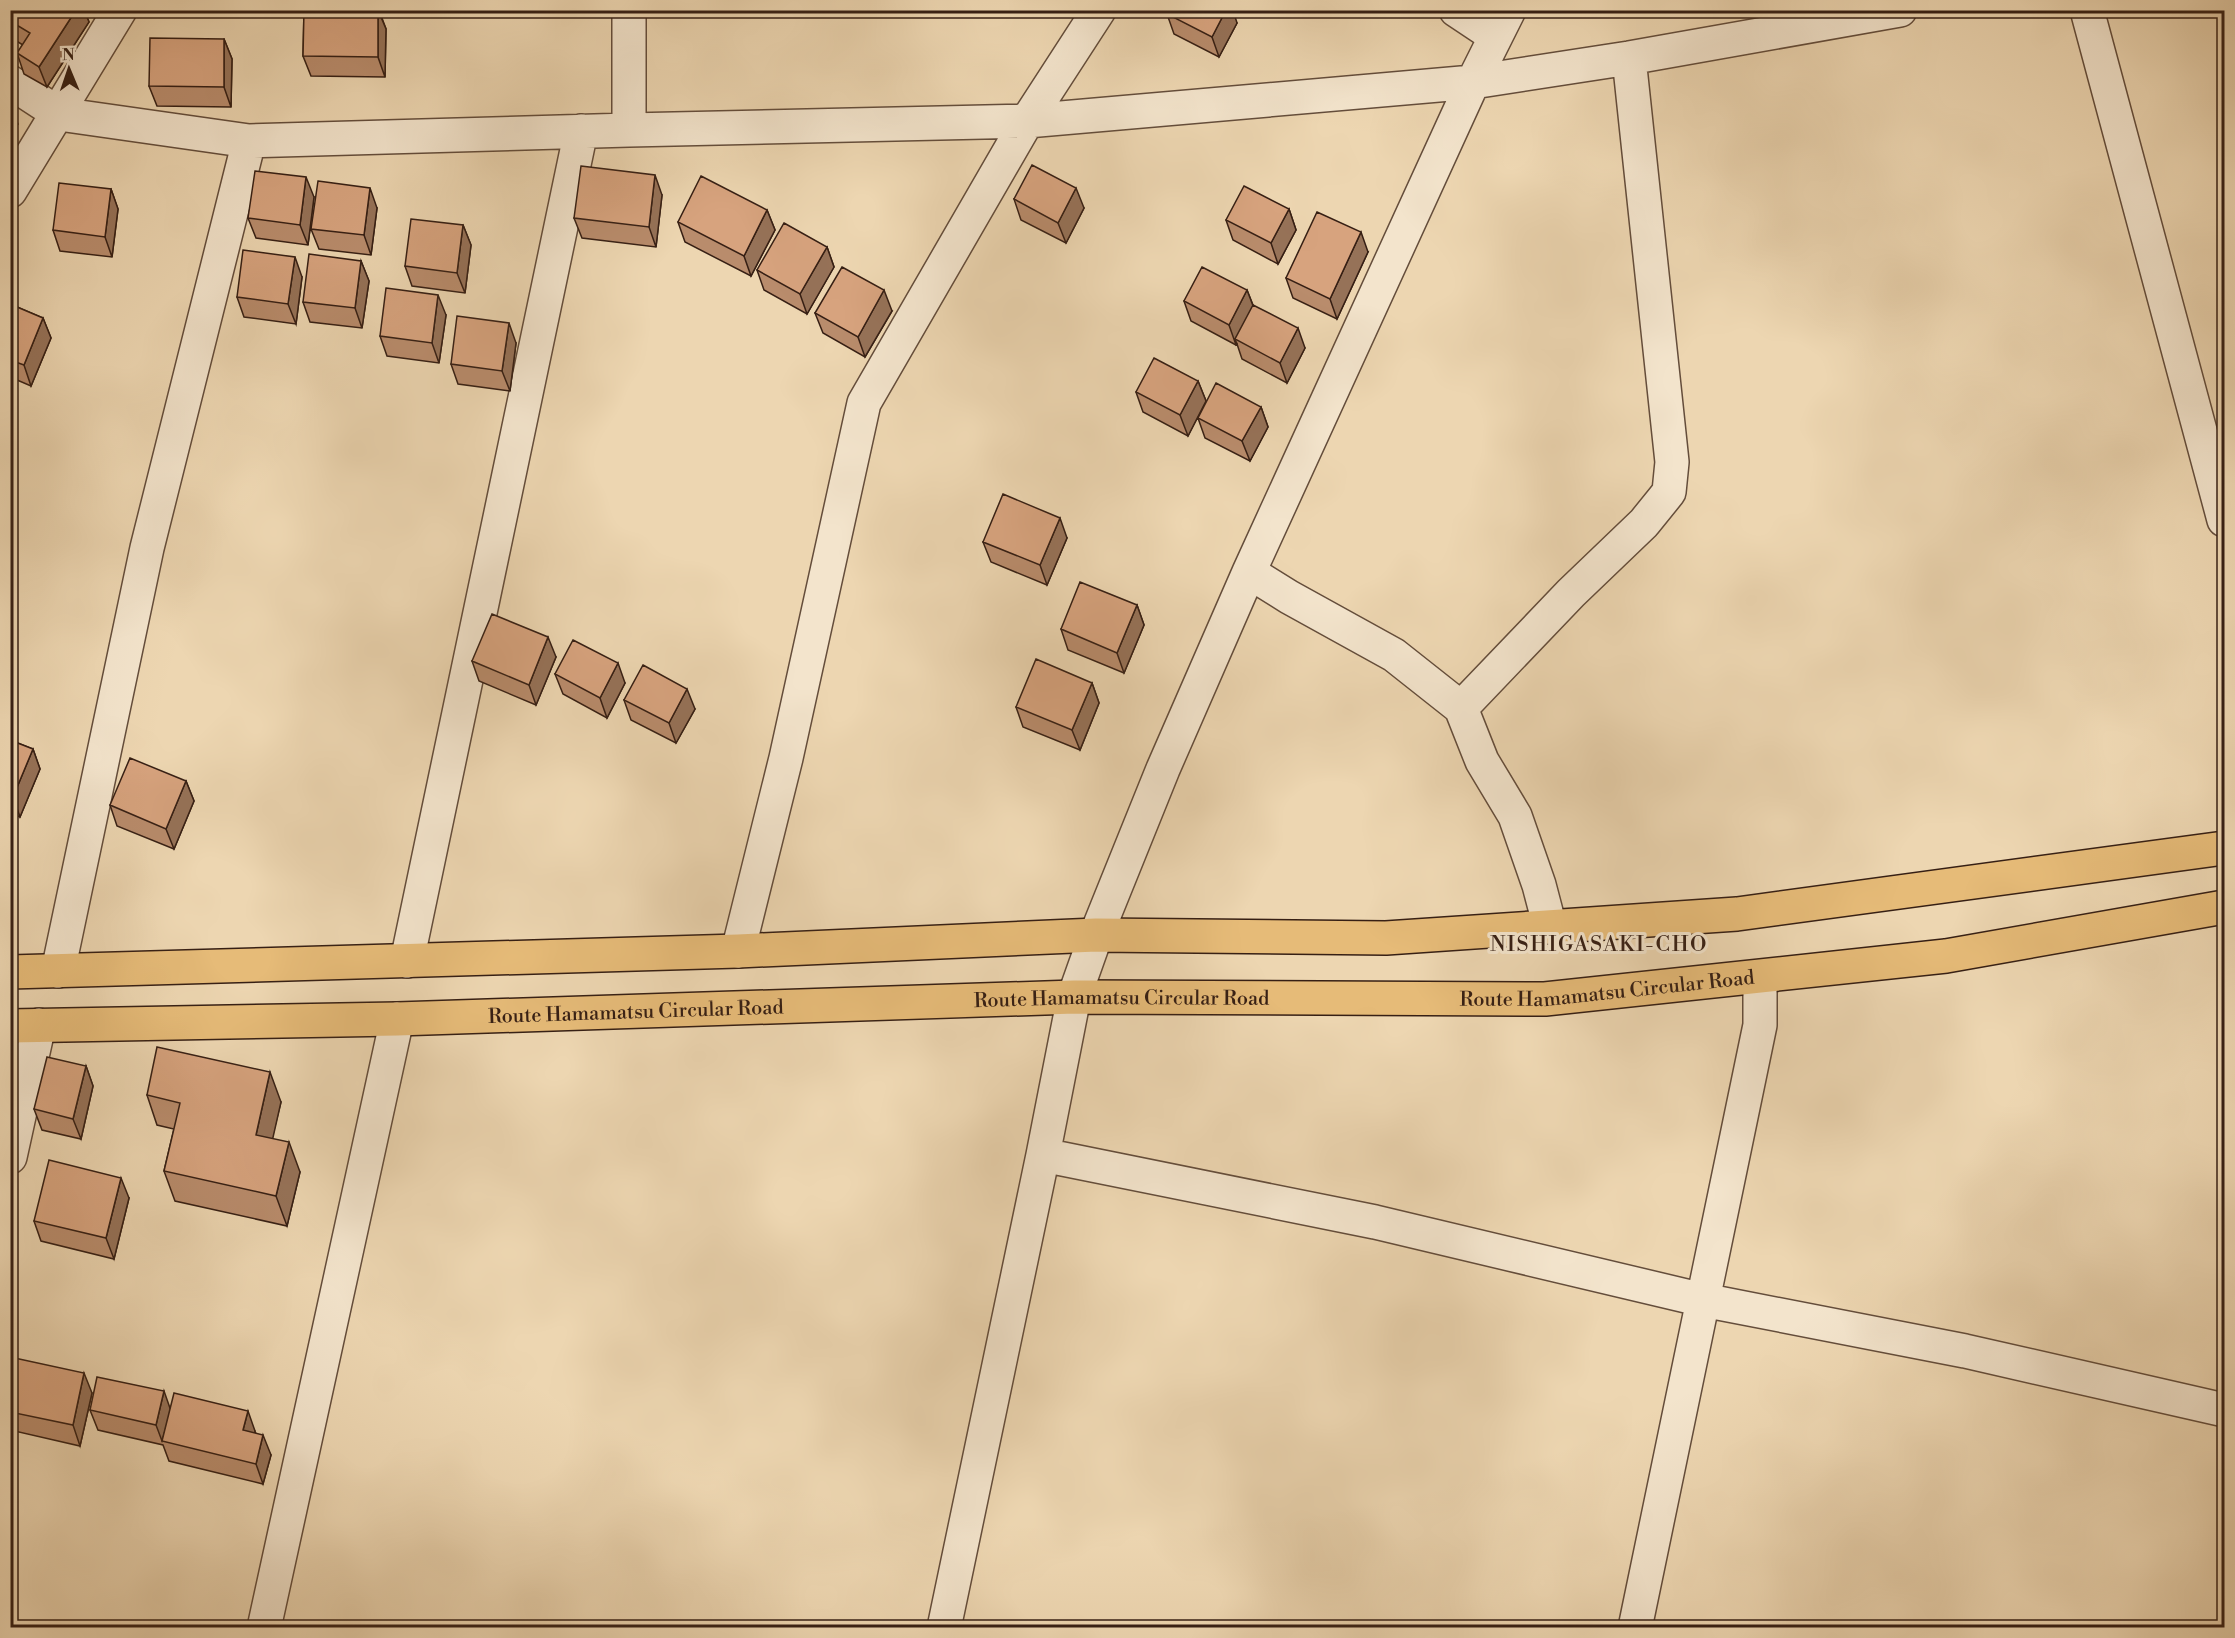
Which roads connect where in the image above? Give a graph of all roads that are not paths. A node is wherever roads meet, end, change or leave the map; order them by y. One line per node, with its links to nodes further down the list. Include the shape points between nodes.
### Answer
1 (120, 10): 12 (street)
2 (629, 10): 14 (street)
3 (1099, 10): 13 (street)
4 (1456, 10): 8 (street)
5 (1900, 10): 7 (street)
6 (2087, 10): 18 (street)
7 (1841, 15): 9 (street)
8 (1502, 23): 11 (street)
9 (1629, 58): 11 (street); 20 (street, via 1672,462 1669,492 1644,523)
10 (10, 82): 12 (street)
11 (1473, 82): 13 (street); 19 (street)
12 (59, 114): 16 (street); 17 (street)
13 (1027, 121): 14 (street); 25 (street, via 864,403 786,758)
14 (629, 130): 15 (street)
15 (581, 131): 16 (street); 26 (street)
16 (249, 141): 27 (street, via 147,548)
17 (10, 191)
18 (2224, 520)
19 (1249, 572): 20 (street, via 1395,655); 24 (street)
20 (1461, 708): 23 (street, via 1482,761 1515,816)
21 (2224, 848): 23 (main road, via 1737,914)
22 (2224, 907): 29 (main road, Route Hamamatsu Circular Road, via 1946,956)
23 (1550, 927): 24 (main road, via 1386,938)
24 (1096, 935): 25 (main road); 30 (street)
25 (738, 951): 26 (main road)
26 (407, 961): 27 (main road)
27 (58, 971): 28 (main road)
28 (10, 972)
29 (1760, 977): 30 (main road, Route Hamamatsu Circular Road, via 1545,999); 35 (street, via 1760,1025)
30 (1074, 997): 31 (main road, Route Hamamatsu Circular Road); 33 (street)
31 (397, 1019): 32 (main road, Route Hamamatsu Circular Road); 37 (street)
32 (25, 1026): 34 (street)
33 (1043, 1155): 35 (street, via 1375,1222); 38 (street)
34 (10, 1157)
35 (1703, 1300): 36 (street, via 1965,1351); 39 (street)
36 (2224, 1410)
37 (264, 1628)
38 (944, 1628)
39 (1635, 1628)

